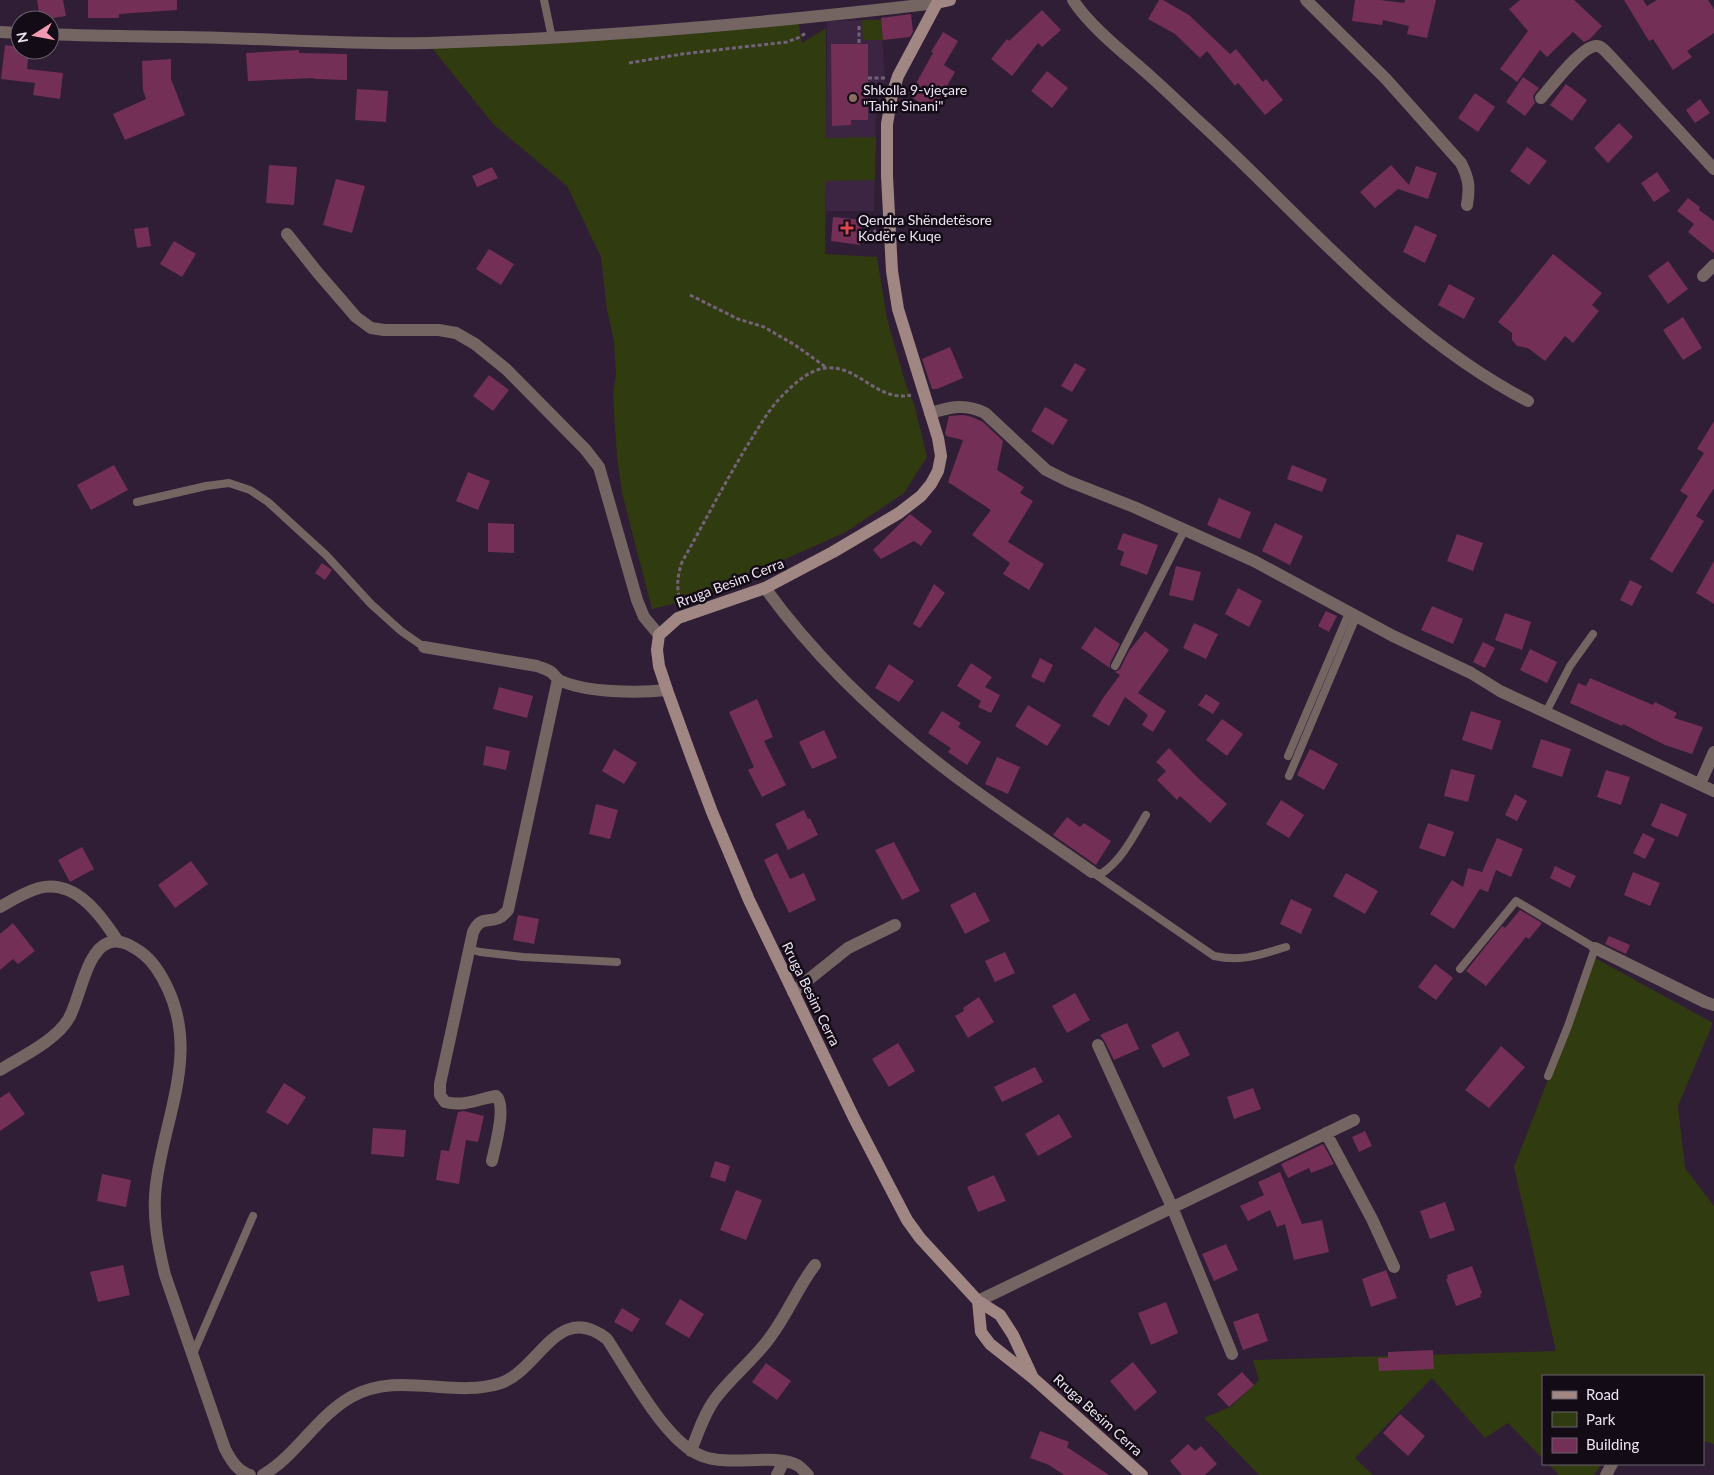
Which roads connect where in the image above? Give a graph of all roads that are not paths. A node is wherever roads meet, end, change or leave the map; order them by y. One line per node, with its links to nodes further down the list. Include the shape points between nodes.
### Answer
1 (544, 0): 8 (lane)
2 (950, 0): 5 (street)
3 (1073, 0): 15 (street, via 1112,44 1231,151 1376,292 1466,365)
4 (1306, 0): 11 (street, via 1386,79 1461,162 1468,177)
5 (936, 3): 6 (street); 16 (street, Rruga Besim Cerra, via 898,76 887,124 892,272 898,309)
6 (894, 4): 8 (street, via 825,17)
7 (60, 35): 8 (street, via 344,44)
8 (552, 38)
9 (1541, 98): 10 (street, via 1584,50 1596,46 1601,48)
10 (1714, 169)
11 (1467, 205)
12 (287, 234): 22 (street, via 356,317 371,328 438,330 468,340 506,369 585,449 599,468 637,600 644,617)
13 (1714, 264): 14 (street)
14 (1703, 276)
15 (1528, 401)
16 (930, 413): 18 (street, via 973,407 985,414 1046,470); 19 (street, Rruga Besim Cerra, via 941,456 938,471 921,496 865,534)
17 (137, 502): 23 (lane, via 229,483 250,490 268,502 326,556 371,604)
18 (1184, 529): 20 (street, via 1254,561); 24 (lane)
19 (765, 588): 22 (street, Rruga Besim Cerra, via 678,618); 34 (street, via 788,619 841,676 900,732 947,770)
20 (1353, 615): 27 (street); 29 (lane); 30 (lane)
21 (1593, 634): 27 (lane, via 1570,666)
22 (659, 635): 26 (street, Rruga Besim Cerra, via 659,666)
23 (424, 647): 25 (street, via 537,666 552,672)
24 (1115, 666)
25 (558, 679): 26 (street, via 608,690); 40 (street, via 508,910 500,918 477,924)
26 (667, 690): 43 (street, Rruga Besim Cerra, via 723,838)
27 (1546, 712): 31 (street)
28 (1714, 752): 31 (street)
29 (1288, 756)
30 (1290, 776)
31 (1700, 784): 32 (street)
32 (1714, 791)
33 (1146, 815): 34 (lane, via 1111,867 1101,874)
34 (1092, 872): 38 (lane, via 1214,956 1230,959)
35 (0, 907): 37 (street, via 39,888 69,890 86,900)
36 (895, 925): 43 (street, via 848,948)
37 (117, 940): 46 (street, via 98,949 69,1019 58,1032); 56 (street, via 148,958 162,975 179,1022 180,1070 156,1186 155,1219 165,1275)
38 (1286, 947)
39 (1595, 948): 42 (lane, via 1516,900); 44 (street); 47 (lane)
40 (469, 949): 41 (lane, via 523,957); 50 (street, via 440,1095 445,1102 452,1104 496,1096 500,1099 500,1122)
41 (617, 962)
42 (1460, 969)
43 (793, 992): 55 (street, Rruga Besim Cerra, via 907,1220)
44 (1714, 1005)
45 (1098, 1045): 51 (street)
46 (0, 1070)
47 (1548, 1076)
48 (1354, 1120): 49 (street)
49 (1326, 1133): 51 (street); 54 (street)
50 (492, 1161)
51 (1172, 1207): 55 (street); 57 (street)
52 (253, 1216): 56 (lane)
53 (815, 1264): 59 (street, via 770,1338 714,1400)
54 (1394, 1267)
55 (978, 1301): 58 (street, Rruga Besim Cerra, via 1000,1315); 58 (street, Rruga Besim Cerra, via 981,1332 990,1344)
56 (193, 1354): 61 (street, via 225,1449 233,1463)
57 (1232, 1354)
58 (1033, 1378): 65 (street, Rruga Besim Cerra)
59 (691, 1450): 60 (street, via 717,1460); 62 (street, via 666,1428 607,1339 587,1328 561,1332 519,1374 502,1383 486,1387 400,1384 367,1390 335,1408 280,1463)
60 (784, 1461): 63 (street); 64 (street, via 797,1465)
61 (250, 1475)
62 (263, 1475)
63 (777, 1475)
64 (808, 1475)
65 (1142, 1475)

